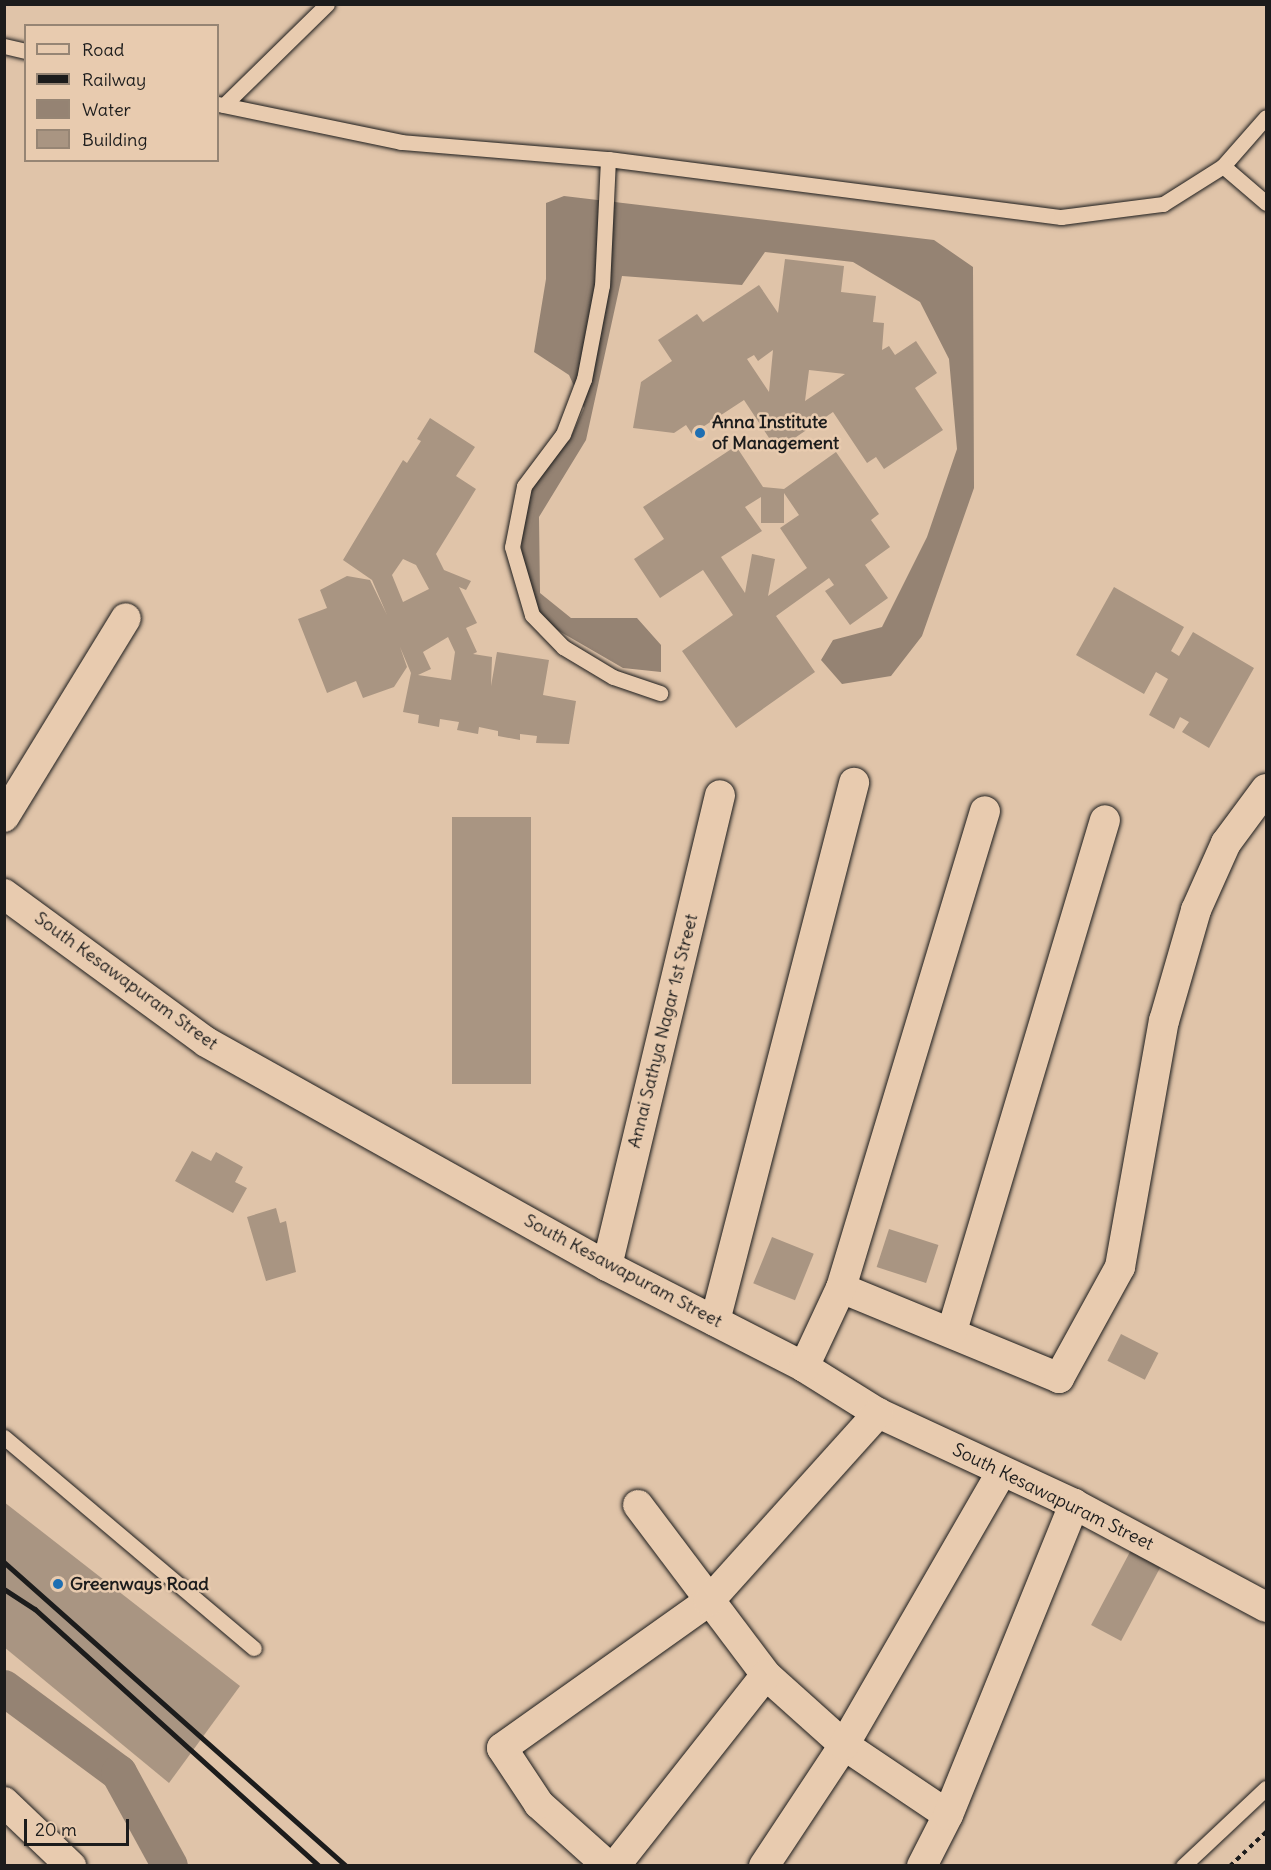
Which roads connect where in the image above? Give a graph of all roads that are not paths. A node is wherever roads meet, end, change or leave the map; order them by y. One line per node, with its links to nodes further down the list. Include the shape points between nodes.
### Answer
1 (327, 4): 4 (lane)
2 (4, 46): 3 (lane)
3 (24, 51)
4 (220, 104): 6 (lane, via 401,142)
5 (1266, 117): 7 (lane)
6 (608, 159): 7 (lane, via 1060,217 1163,204); 10 (lane, via 602,285 574,409 516,506 512,547 532,615 563,647 613,677)
7 (1223, 166): 8 (lane)
8 (1266, 203)
9 (126, 618): 15 (street)
10 (660, 693)
11 (854, 783): 20 (street)
12 (1266, 789): 21 (street, via 1226,843 1196,910 1164,1022 1120,1267 1059,1378)
13 (720, 795): 18 (street, Annai Sathya Nagar 1st Street)
14 (985, 811): 19 (street)
15 (4, 817)
16 (1105, 820): 21 (street)
17 (7, 903): 18 (street, South Kesawapuram Street, via 206,1042)
18 (607, 1266): 20 (street, South Kesawapuram Street)
19 (841, 1288): 21 (street); 22 (street)
20 (715, 1321): 22 (street, South Kesawapuram Street)
21 (952, 1331)
22 (804, 1367): 23 (street, South Kesawapuram Street)
23 (878, 1413): 25 (street, South Kesawapuram Street); 28 (street)
24 (4, 1437): 30 (lane)
25 (1002, 1471): 26 (street, South Kesawapuram Street); 32 (street)
26 (1074, 1504): 29 (street, South Kesawapuram Street); 35 (street)
27 (638, 1505): 28 (street)
28 (709, 1601): 31 (street); 37 (street, via 502,1748 539,1804)
29 (1266, 1607)
30 (254, 1648)
31 (766, 1675): 32 (street); 38 (street)
32 (844, 1745): 35 (street); 39 (street)
33 (1266, 1788): 41 (lane)
34 (4, 1802): 36 (street)
35 (948, 1815): 40 (street)
36 (71, 1866)
37 (608, 1866)
38 (615, 1866)
39 (764, 1866)
40 (922, 1866)
41 (1183, 1866)

